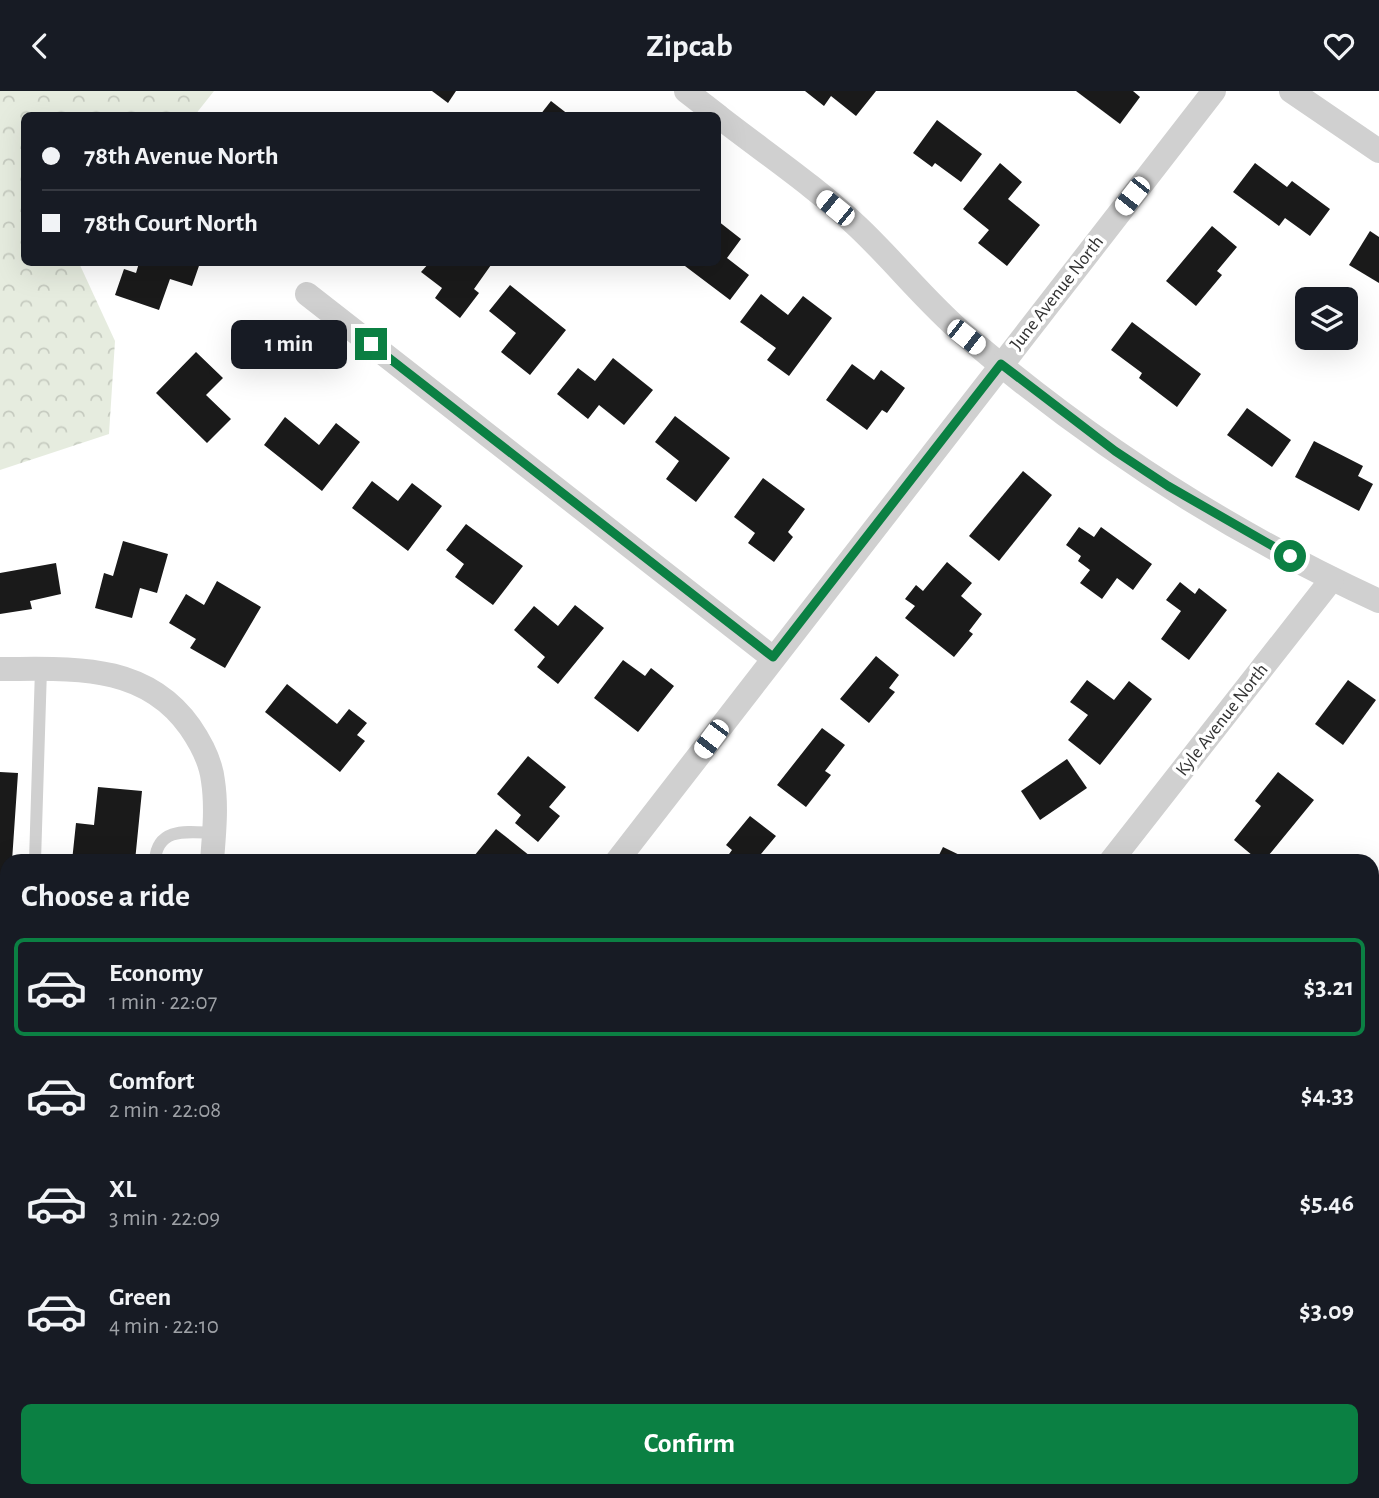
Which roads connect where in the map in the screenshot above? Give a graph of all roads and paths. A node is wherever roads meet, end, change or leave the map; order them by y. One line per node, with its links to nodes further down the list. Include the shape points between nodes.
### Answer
1 (686, 91): 4 (street)
2 (1214, 91): 8 (street, June Avenue North)
3 (1291, 91): 6 (street)
4 (712, 112)
5 (721, 119): 8 (street, via 857,226 929,302)
6 (1379, 151)
7 (307, 294): 11 (street)
8 (1001, 364): 9 (street, via 1168,486); 11 (street, June Avenue North)
9 (1332, 579): 10 (street); 19 (street, Kyle Avenue North)
10 (1379, 601)
11 (773, 657): 18 (street, June Avenue North)
12 (0, 669): 13 (street)
13 (41, 669): 14 (street, via 117,675 152,689 181,714 201,743 213,779); 15 (lane)
14 (214, 833): 16 (lane, via 177,832); 17 (street)
15 (36, 854)
16 (155, 854)
17 (212, 854)
18 (622, 854)
19 (1116, 854)

